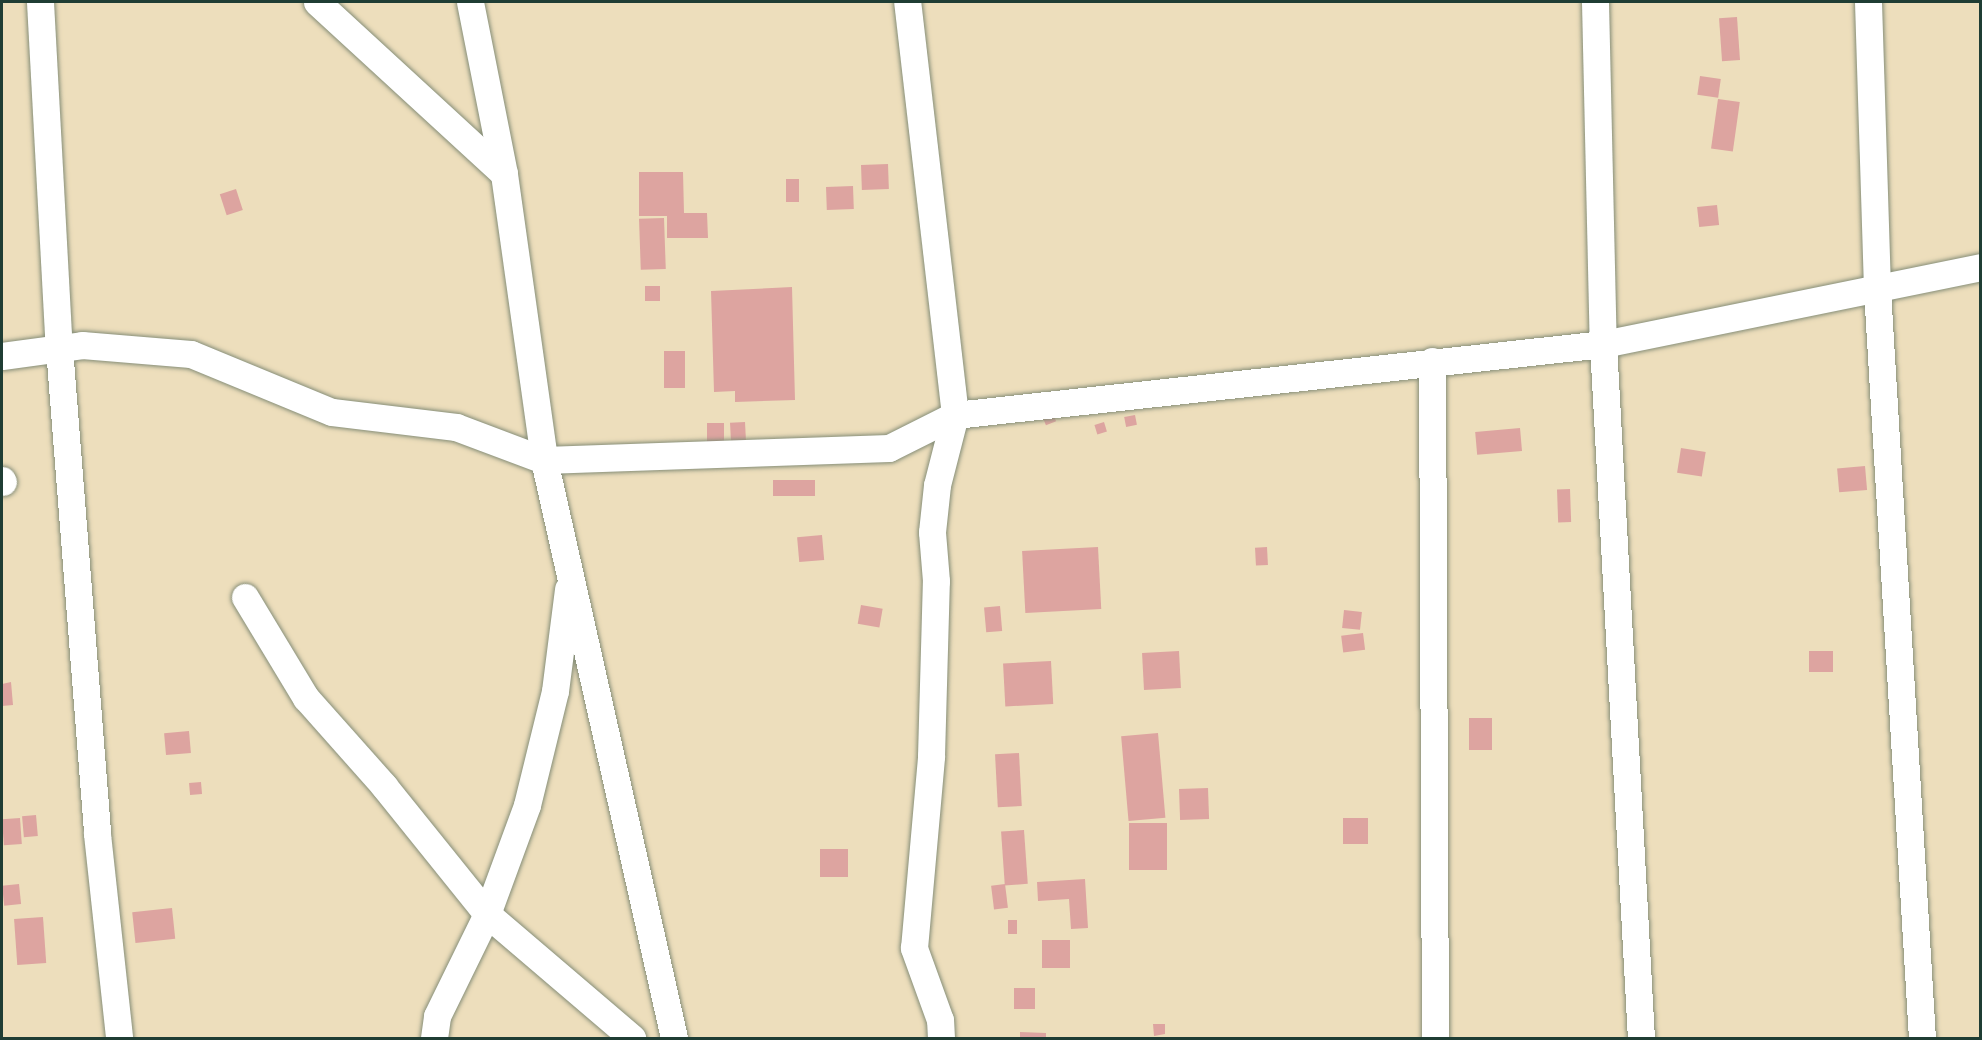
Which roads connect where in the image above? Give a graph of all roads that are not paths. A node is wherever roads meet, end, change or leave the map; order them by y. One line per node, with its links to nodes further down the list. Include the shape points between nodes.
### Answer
1 (40, 2): 11 (street)
2 (317, 2): 7 (street)
3 (470, 2): 7 (street)
4 (907, 2): 14 (street)
5 (1595, 2): 10 (street)
6 (1868, 2): 9 (street)
7 (504, 174): 15 (street)
8 (1980, 267): 9 (street)
9 (1877, 290): 10 (street); 26 (street)
10 (1603, 344): 13 (street); 25 (street)
11 (59, 348): 12 (street); 15 (street, via 82,345 190,354 332,412 456,427); 19 (street, via 97,834)
12 (2, 356)
13 (1432, 362): 14 (street); 24 (street)
14 (955, 415): 15 (street, via 889,448); 23 (street, via 937,485 932,532 936,581 931,756 914,948 940,1020)
15 (544, 460): 16 (street)
16 (571, 571): 18 (street, via 552,703 527,805); 22 (street)
17 (245, 597): 18 (street, via 306,698 384,786)
18 (487, 914): 20 (street, via 437,1016); 21 (street)
19 (120, 1038)
20 (434, 1038)
21 (632, 1038)
22 (674, 1038)
23 (941, 1038)
24 (1435, 1038)
25 (1641, 1038)
26 (1922, 1038)

